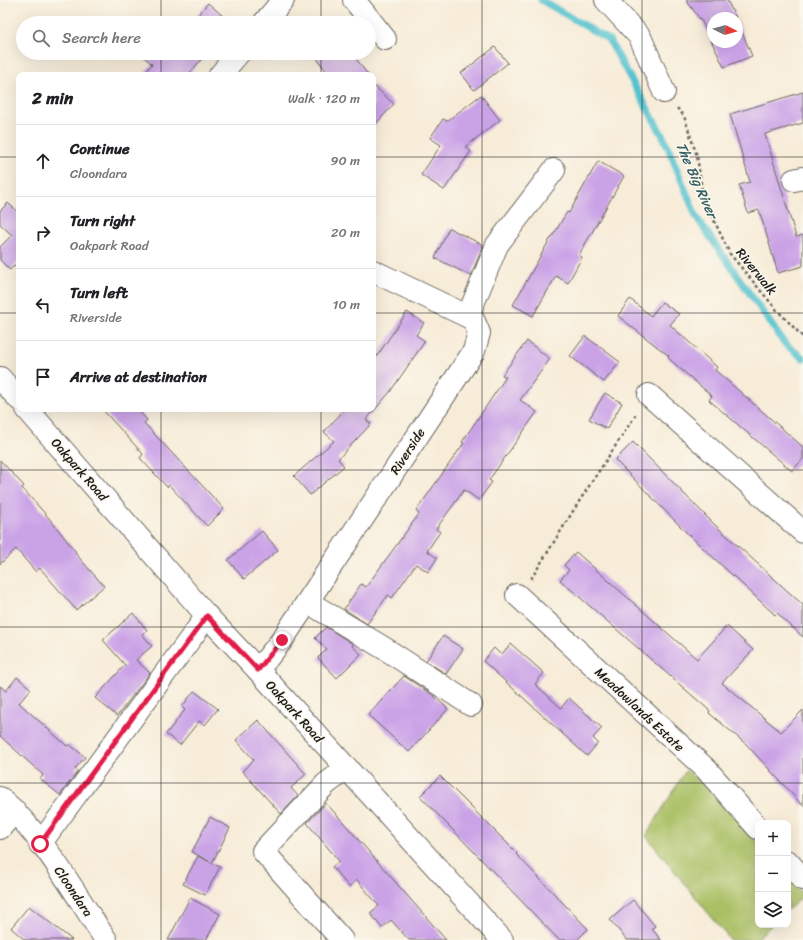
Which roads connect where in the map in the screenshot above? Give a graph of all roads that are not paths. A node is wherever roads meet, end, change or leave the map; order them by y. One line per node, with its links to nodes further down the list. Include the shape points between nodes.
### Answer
1 (284, 0): 4 (street)
2 (354, 0): 5 (street)
3 (606, 0): 10 (street, via 640,37)
4 (270, 16)
5 (366, 16)
6 (376, 28): 7 (street)
7 (385, 40)
8 (233, 60): 9 (street)
9 (223, 72)
10 (664, 92)
11 (554, 170): 13 (street, via 497,245)
12 (376, 272): 13 (street)
13 (468, 316): 20 (street, Riverside, via 473,319 478,333 474,351)
14 (0, 378): 15 (street)
15 (16, 396)
16 (649, 396): 18 (street)
17 (30, 412): 21 (street, Oakpark Road)
18 (803, 532)
19 (518, 597): 26 (street, Meadowlands Estate, via 706,769)
20 (308, 602): 22 (street, Riverside); 23 (street)
21 (207, 616): 22 (street, Oakpark Road); 28 (street)
22 (258, 670): 24 (street, Oakpark Road)
23 (471, 704)
24 (347, 768): 32 (street, via 326,784 263,851); 33 (street, Oakpark Road)
25 (8, 804): 27 (street); 28 (street, Cloondara)
26 (755, 825)
27 (0, 828)
28 (40, 844): 31 (street, Cloondara)
29 (791, 865): 30 (street)
30 (803, 879)
31 (106, 940)
32 (342, 940)
33 (502, 940)

